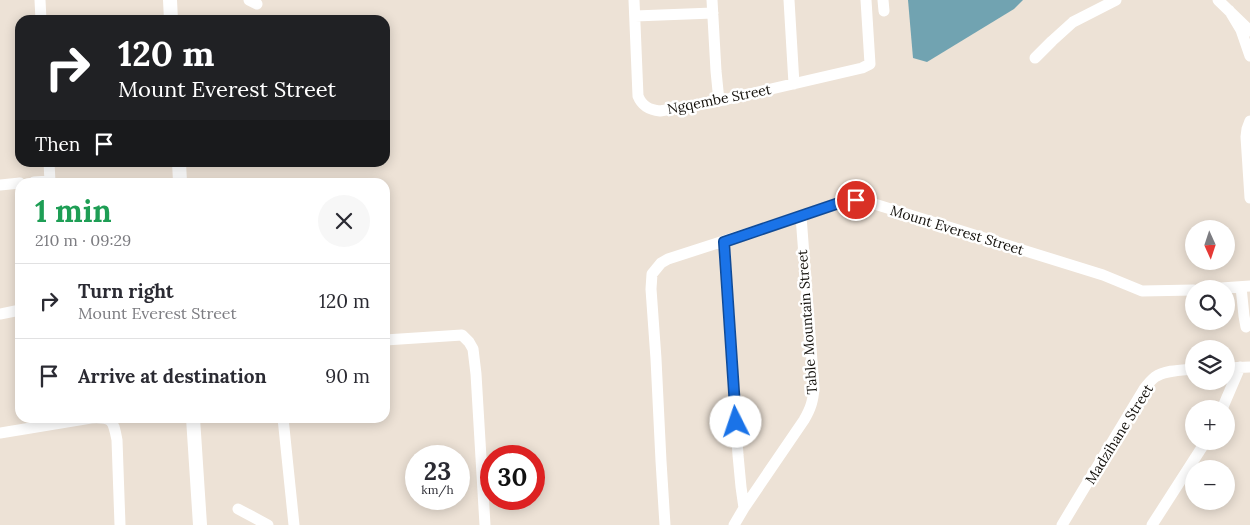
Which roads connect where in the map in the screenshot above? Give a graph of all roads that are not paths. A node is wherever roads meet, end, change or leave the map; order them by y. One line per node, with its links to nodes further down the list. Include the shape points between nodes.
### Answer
1 (40, 0): 11 (street)
2 (170, 0): 12 (street)
3 (634, 0): 13 (street, Ngqembe Street)
4 (712, 0): 10 (street)
5 (789, 0): 17 (street)
6 (866, 0): 17 (street, Ngqembe Street, via 870,64)
7 (1116, 0): 16 (street, via 1073,22)
8 (1218, 0): 9 (street)
9 (1229, 10): 14 (street); 15 (street, via 1241,30)
10 (712, 13): 13 (street); 18 (street)
11 (42, 15)
12 (171, 15)
13 (635, 16): 18 (street, Ngqembe Street, via 640,102 660,111)
14 (1250, 31)
15 (1250, 56)
16 (1035, 58)
17 (794, 84): 18 (street, Ngqembe Street)
18 (719, 101)
19 (1250, 121): 22 (street, via 1246,137)
20 (15, 184): 21 (street)
21 (0, 186)
22 (1250, 198)
23 (801, 216): 24 (street, Mount Everest Street); 26 (street, Mount Everest Street, via 847,201 868,202 1103,275 1142,291); 41 (street, Table Mountain Street, via 813,399 804,420)
24 (724, 242): 41 (street); 47 (street, Mount Everest Street, via 668,259 652,274)
25 (1246, 286): 29 (street)
26 (1185, 290)
27 (15, 311): 28 (street)
28 (0, 314)
29 (1246, 327)
30 (390, 340): 46 (street, via 462,335 473,349)
31 (1245, 367): 33 (street)
32 (1185, 370): 49 (street, Madzihane Street, via 1163,373 1144,389)
33 (1227, 400)
34 (61, 423): 38 (street)
35 (112, 423): 42 (street, via 117,440)
36 (193, 423): 43 (street)
37 (284, 423): 45 (street)
38 (0, 433)
39 (1200, 450): 50 (street)
40 (238, 508): 44 (street)
41 (744, 508): 48 (street, Table Mountain Street)
42 (120, 525)
43 (200, 525)
44 (268, 525)
45 (294, 525)
46 (485, 525)
47 (665, 525)
48 (734, 525)
49 (1062, 525)
50 (1152, 525)

